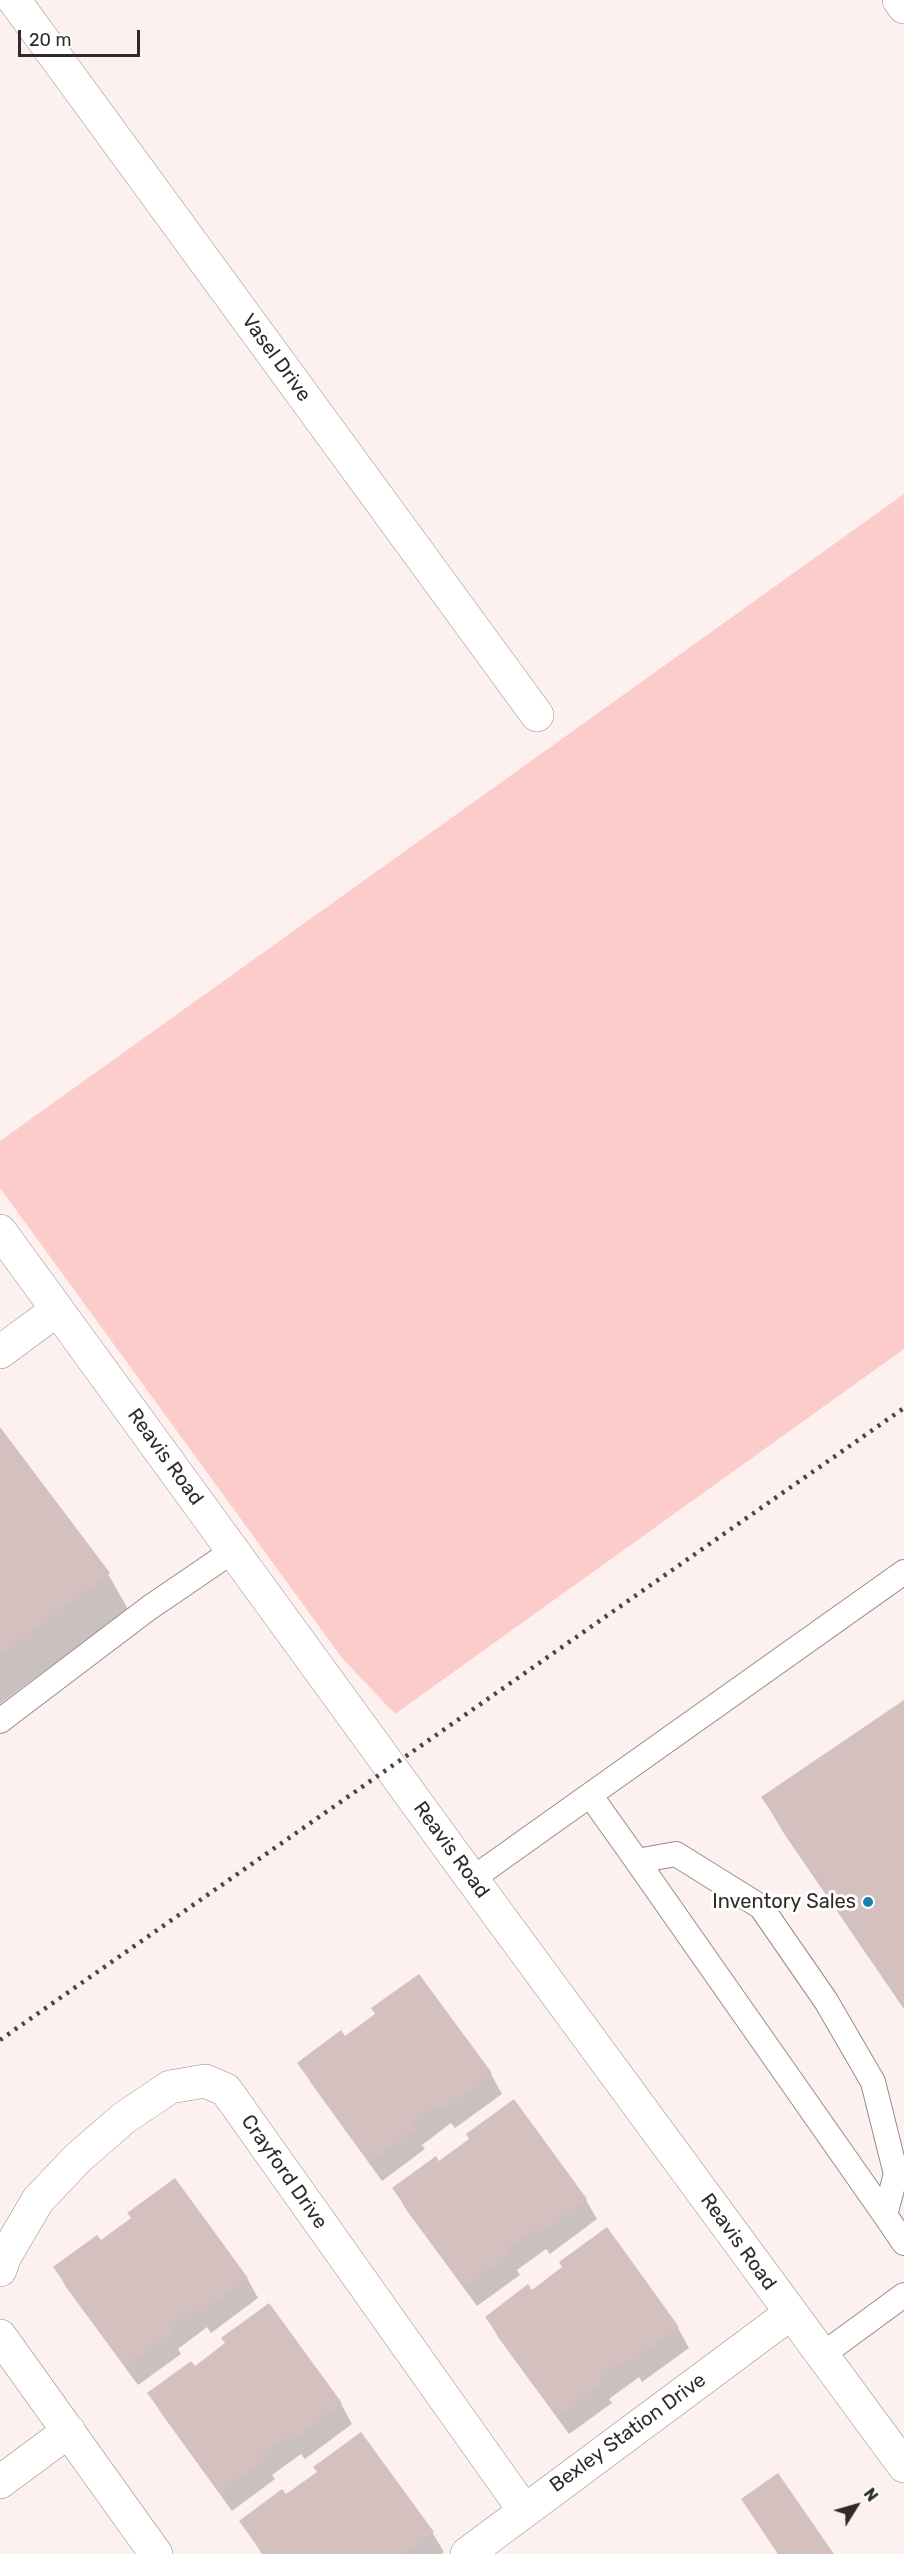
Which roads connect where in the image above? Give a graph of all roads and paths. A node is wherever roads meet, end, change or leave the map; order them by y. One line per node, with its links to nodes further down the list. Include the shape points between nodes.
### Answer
1 (14, 0): 4 (street, Vasel Drive)
2 (899, 0): 3 (street)
3 (904, 7)
4 (537, 715)
5 (0, 1231): 6 (street, Reavis Road)
6 (57, 1310): 7 (street); 8 (street, Reavis Road)
7 (0, 1352)
8 (234, 1550): 10 (lane, via 149,1608); 13 (street, Reavis Road)
9 (904, 1572): 11 (lane)
10 (0, 1721)
11 (590, 1795): 12 (lane); 13 (lane)
12 (637, 1861): 14 (lane); 14 (lane, via 676,1854 761,1907 826,2001 873,2082 896,2174)
13 (472, 1879): 18 (street, Reavis Road)
14 (885, 2215): 15 (lane)
15 (904, 2243)
16 (0, 2270): 24 (street, Crayford Drive, via 38,2200 124,2118 170,2087 206,2081 226,2090)
17 (904, 2295): 20 (lane)
18 (790, 2313): 20 (street, Reavis Road); 24 (street, Bexley Station Drive)
19 (0, 2336): 21 (street)
20 (822, 2355): 22 (street, Reavis Road)
21 (69, 2431): 23 (street); 25 (street)
22 (904, 2466)
23 (0, 2482)
24 (524, 2510): 26 (street, Bexley Station Drive)
25 (156, 2554)
26 (467, 2554)

